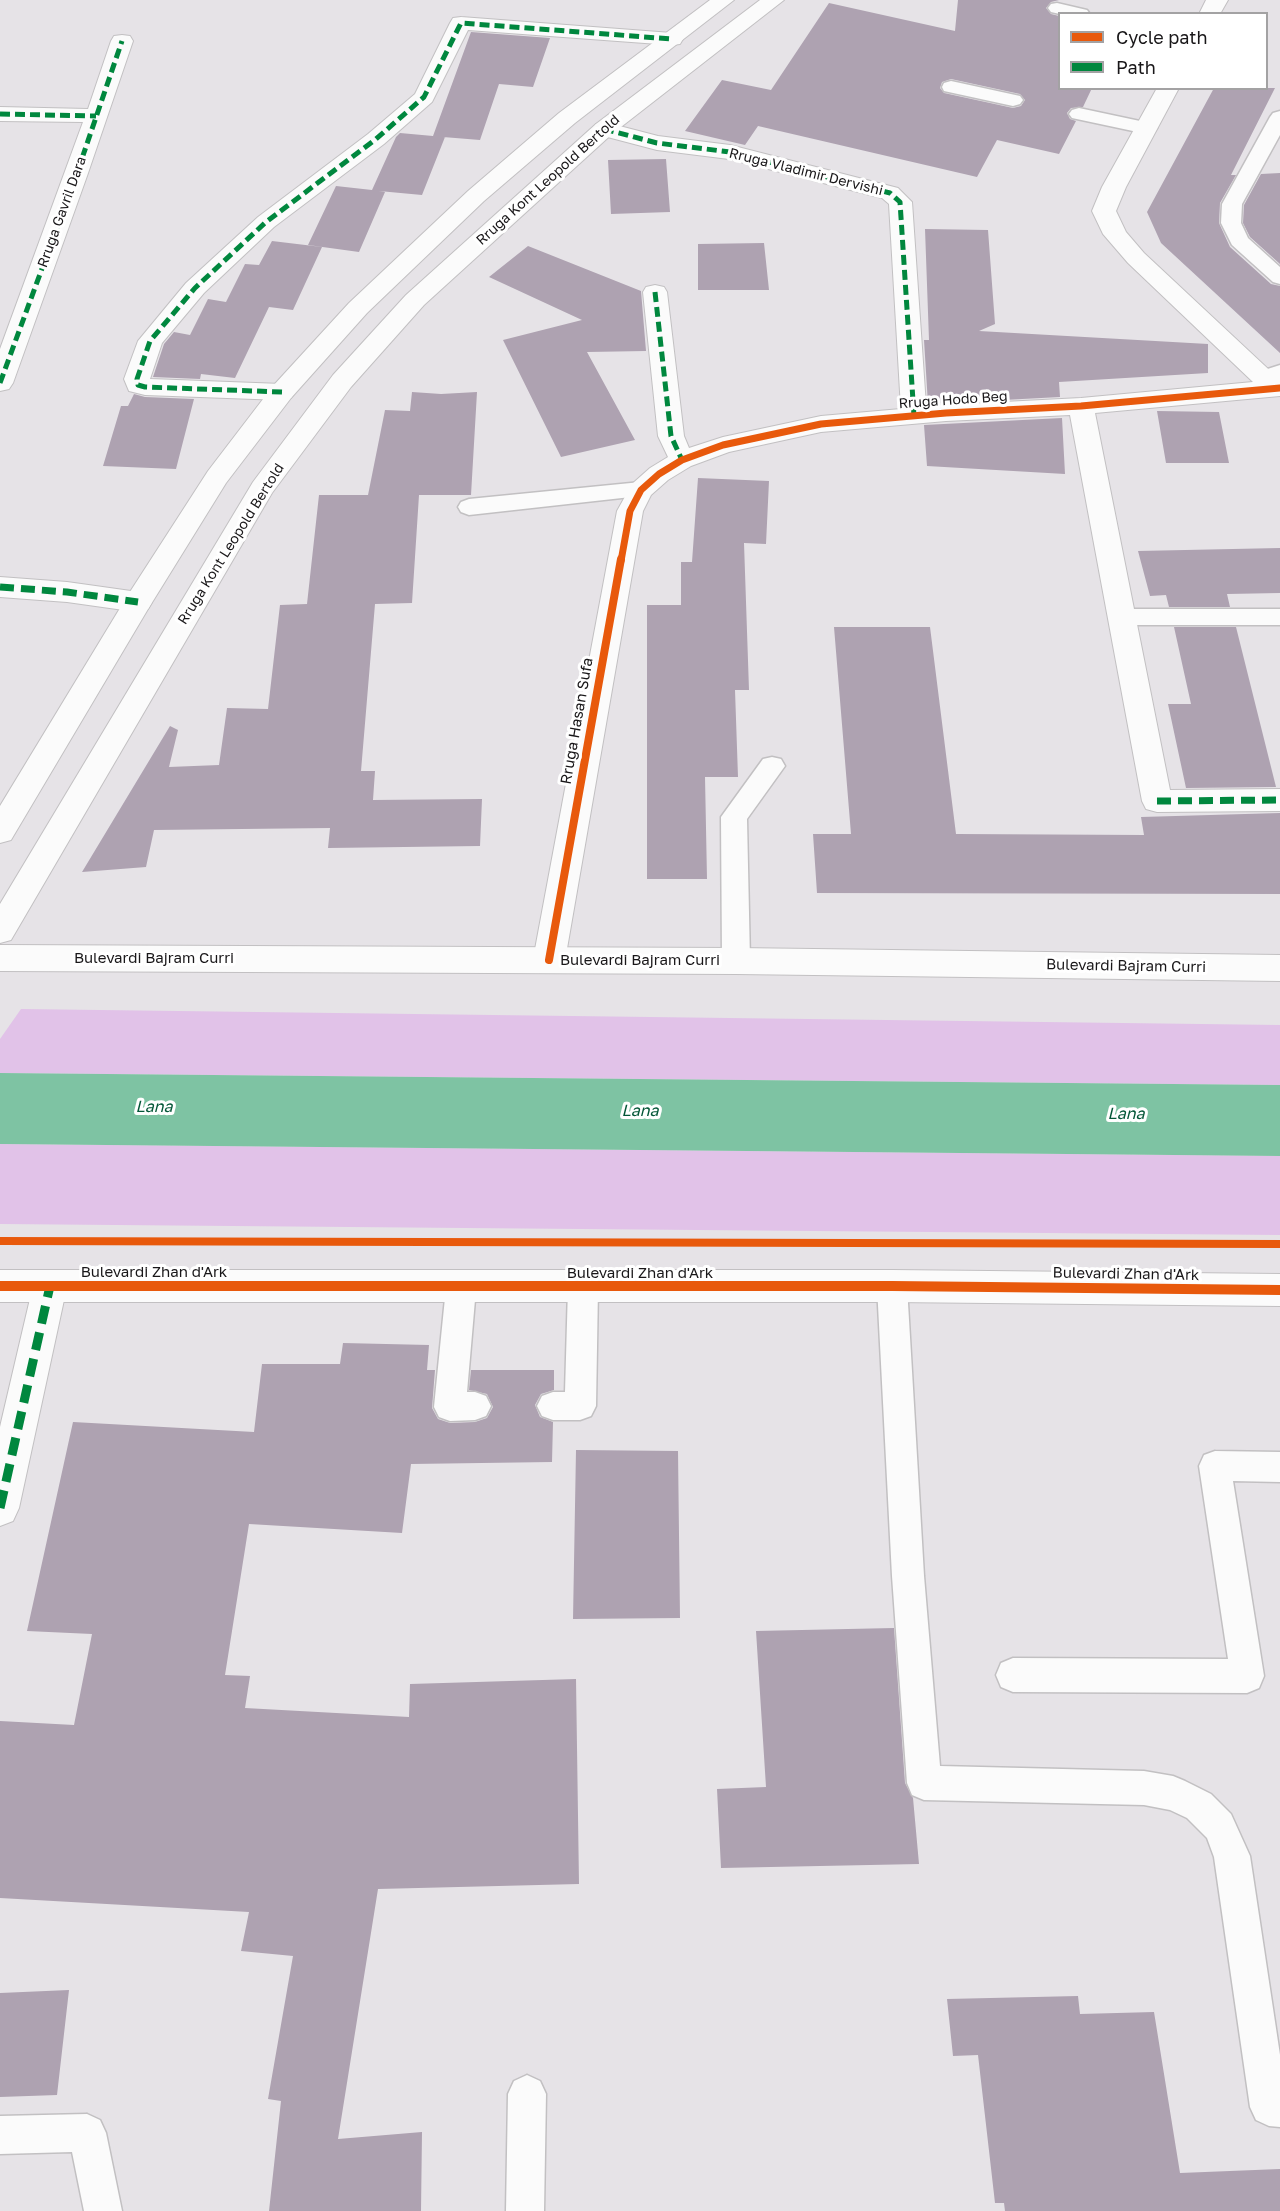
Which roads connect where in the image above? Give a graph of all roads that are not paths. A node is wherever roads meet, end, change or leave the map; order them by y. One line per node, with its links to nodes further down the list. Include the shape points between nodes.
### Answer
1 (723, 0): 5 (street, Rruga Kont Leopold Bertold)
2 (773, 0): 15 (street, Rruga Kont Leopold Bertold)
3 (1057, 8): 4 (lane)
4 (1073, 12)
5 (672, 39): 20 (street, Rruga Kont Leopold Bertold, via 567,118 476,196 358,308); 20 (street, via 461,23 424,97 376,139 266,222 195,288 150,341 137,379 138,385 145,387)
6 (122, 41): 12 (street, Rruga Gavril Dara)
7 (951, 87): 9 (lane)
8 (1167, 90): 14 (street)
9 (1012, 99)
10 (0, 114): 12 (street)
11 (1079, 114): 14 (lane)
12 (96, 116): 19 (street, Rruga Gavril Dara)
13 (1280, 117): 16 (lane, via 1232,204 1231,223 1239,241)
14 (1147, 128): 18 (street, via 1104,211 1115,234 1136,258)
15 (604, 129): 22 (street, Rruga Vladimir Dervishi, via 657,143 730,152 890,193 900,202); 33 (street, Rruga Kont Leopold Bertold, via 415,300 342,381 262,488)
16 (1280, 278)
17 (655, 292): 23 (street, via 670,436)
18 (1275, 382): 21 (street, Rruga Hodo Beg)
19 (0, 383)
20 (282, 392): 27 (street, Rruga Kont Leopold Bertold, via 217,477)
21 (1081, 406): 22 (street, Rruga Hodo Beg); 28 (street)
22 (914, 416): 23 (street, Rruga Hodo Beg, via 787,430 723,445)
23 (682, 460): 24 (street, Rruga Hodo Beg)
24 (641, 489): 25 (lane); 35 (street, Rruga Hasan Sufa, via 630,511)
25 (469, 507)
26 (0, 586): 27 (street)
27 (138, 602): 32 (street, Rruga Kont Leopold Bertold)
28 (1122, 617): 29 (lane); 31 (street, via 1157,801)
29 (1280, 617)
30 (772, 766): 36 (lane, via 734,817)
31 (1280, 801)
32 (0, 832)
33 (0, 931)
34 (0, 958): 35 (street, Bulevardi Bajram Curri)
35 (549, 960): 36 (street, Bulevardi Bajram Curri)
36 (736, 961): 37 (street, Bulevardi Bajram Curri)
37 (1280, 968)
38 (0, 1286): 39 (street, Bulevardi Zhan d'Ark)
39 (50, 1286): 41 (street, Bulevardi Zhan d'Ark); 47 (street)
40 (892, 1286): 42 (street, Bulevardi Zhan d'Ark); 43 (street, Bulevardi Zhan d'Ark); 50 (lane, via 924,1783 1144,1788 1173,1793 1199,1806 1219,1826 1232,1856 1269,2107)
41 (461, 1288): 42 (street, Bulevardi Zhan d'Ark); 44 (lane, via 450,1407)
42 (583, 1288): 45 (lane, via 580,1406)
43 (1280, 1290)
44 (475, 1406)
45 (553, 1406)
46 (1280, 1467): 48 (lane, via 1215,1466 1247,1676)
47 (0, 1508)
48 (1013, 1675)
49 (527, 2094): 53 (lane)
50 (1280, 2108)
51 (0, 2135): 52 (lane, via 87,2133)
52 (104, 2211)
53 (525, 2211)

